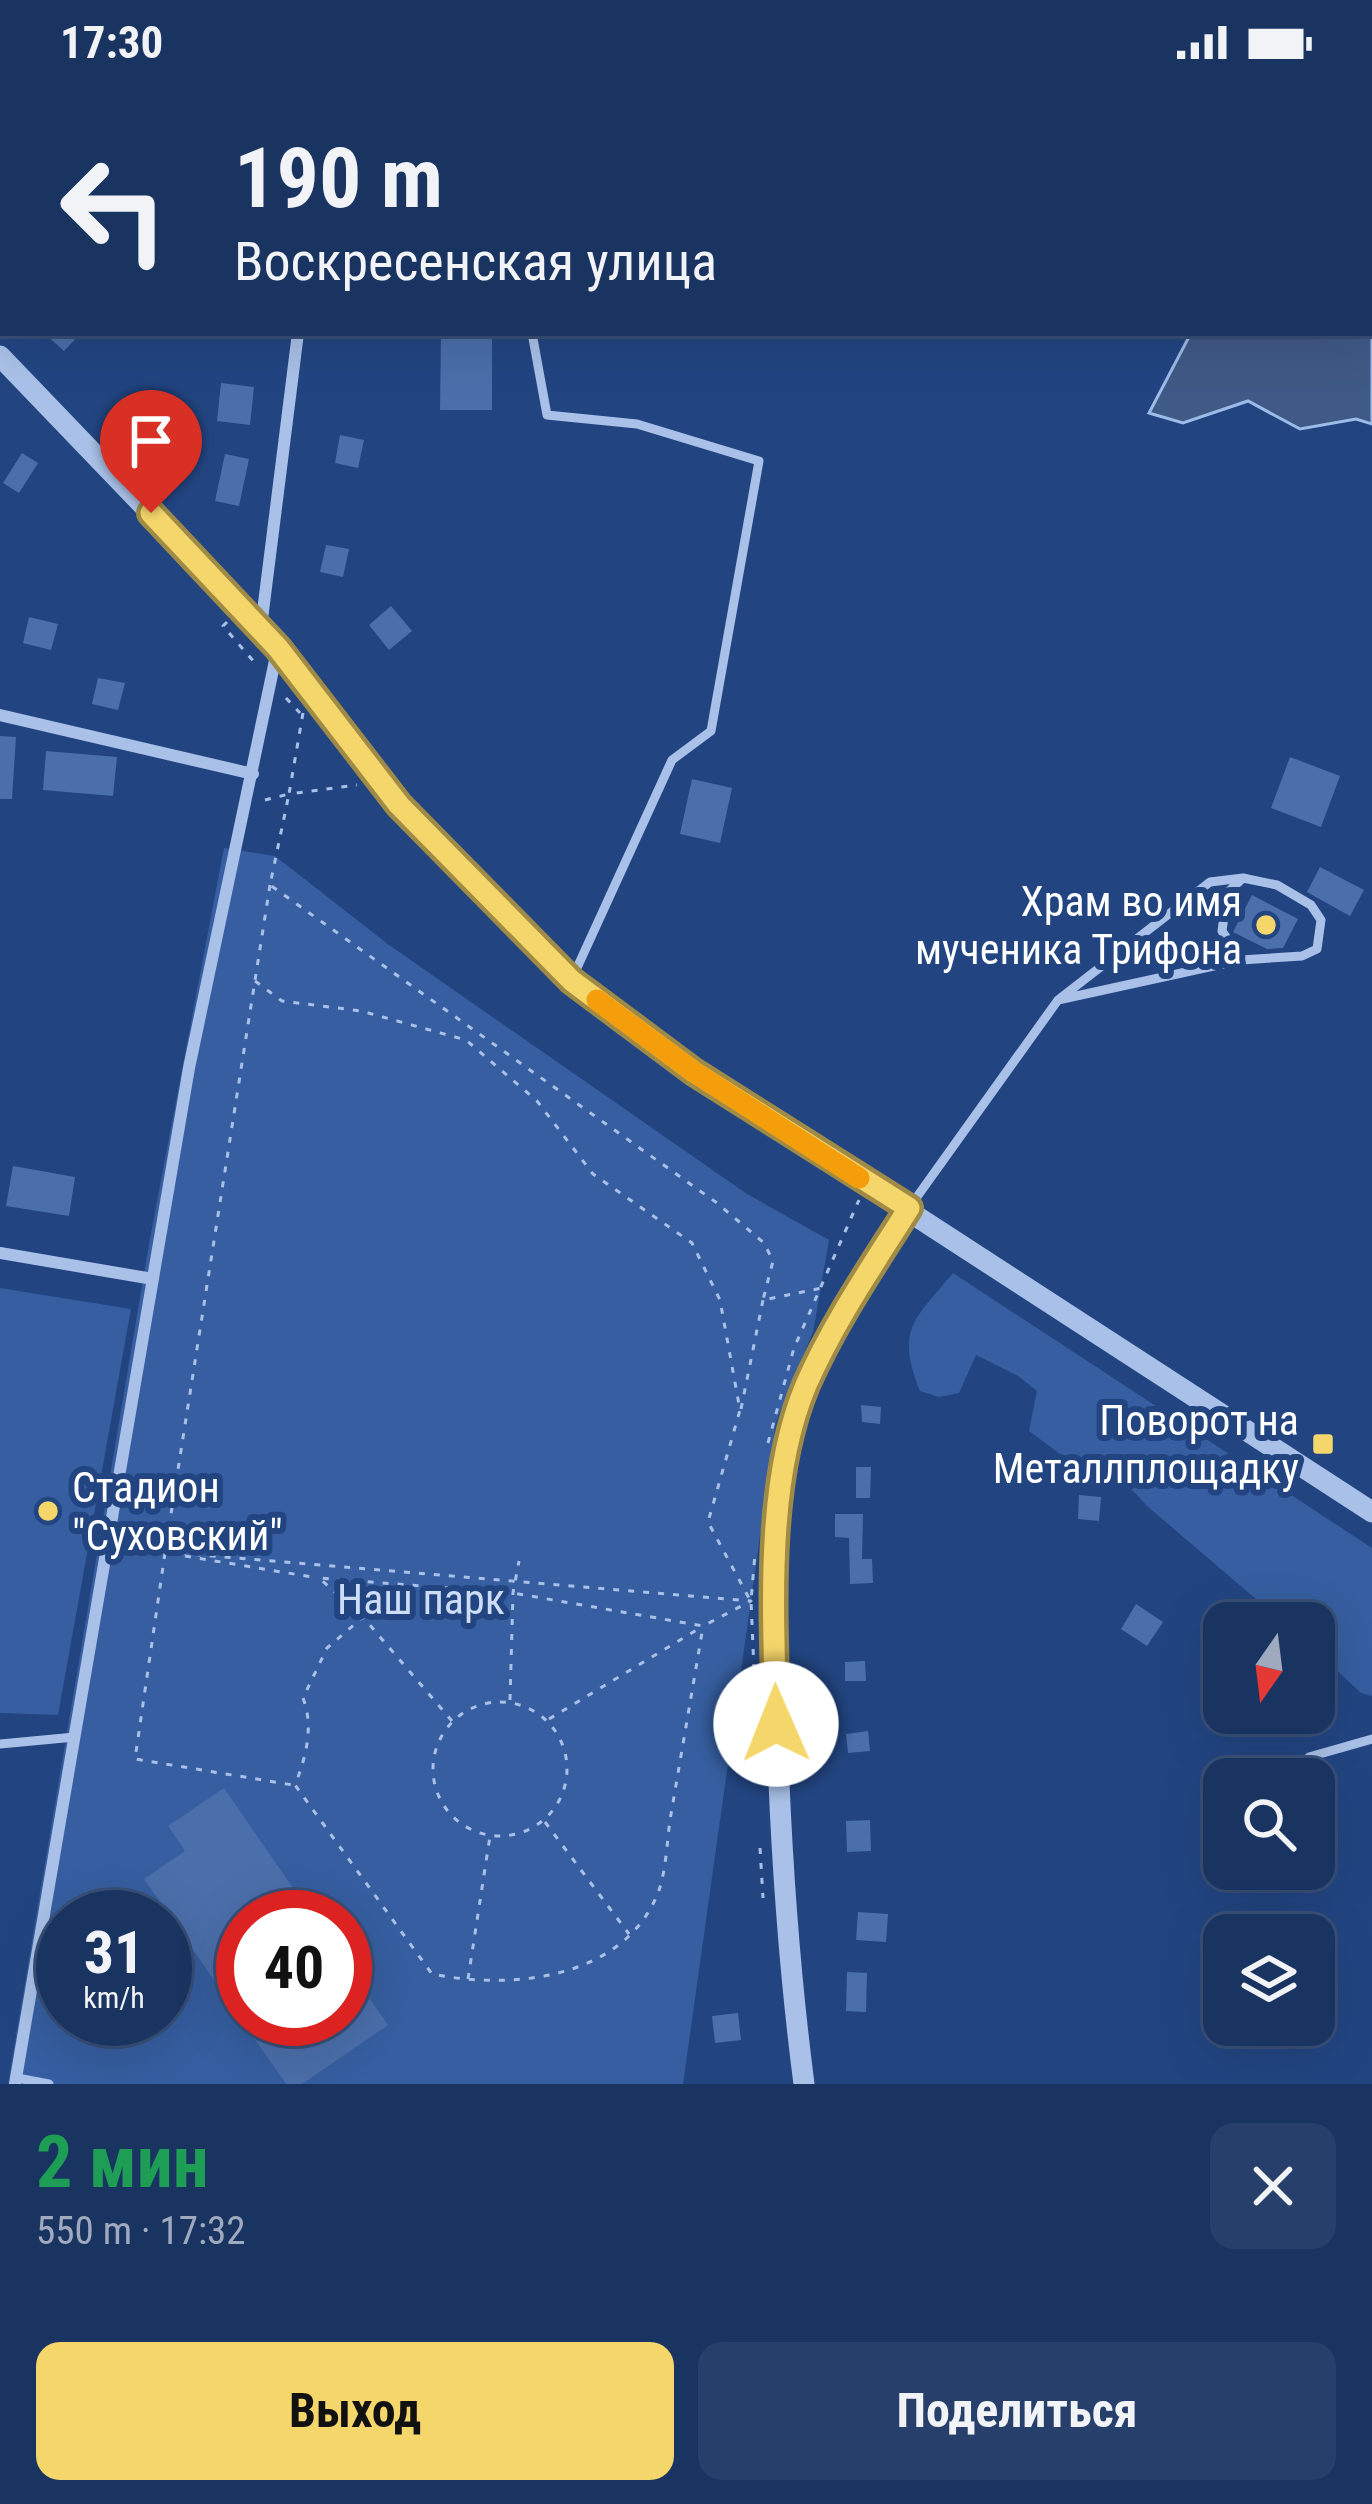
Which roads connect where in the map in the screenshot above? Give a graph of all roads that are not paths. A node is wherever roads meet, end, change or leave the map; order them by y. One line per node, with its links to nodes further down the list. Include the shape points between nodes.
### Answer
1 (298, 336): 4 (street)
2 (533, 336): 10 (lane, via 547,415 637,424 759,461 712,731 672,760)
3 (0, 356): 4 (street)
4 (261, 628): 5 (street)
5 (278, 648): 7 (street); 10 (street, via 399,805)
6 (0, 715): 7 (street)
7 (253, 774): 14 (street)
8 (1243, 878): 9 (lane, via 1227,893 1222,932); 9 (lane, via 1277,885 1311,904 1321,920 1317,949); 11 (lane, via 1210,882)
9 (1241, 960): 11 (lane)
10 (572, 981): 12 (street, via 694,1072)
11 (1058, 1000): 12 (lane)
12 (909, 1208): 15 (street); 22 (street, via 805,1387 783,1480 774,1599 778,1808)
13 (0, 1253): 14 (street)
14 (153, 1279): 16 (street)
15 (1372, 1511)
16 (75, 1737): 18 (lane); 20 (street)
17 (1372, 1739): 19 (lane)
18 (0, 1744)
19 (1309, 1758)
20 (16, 2081): 21 (lane)
21 (50, 2084)
22 (804, 2084)

